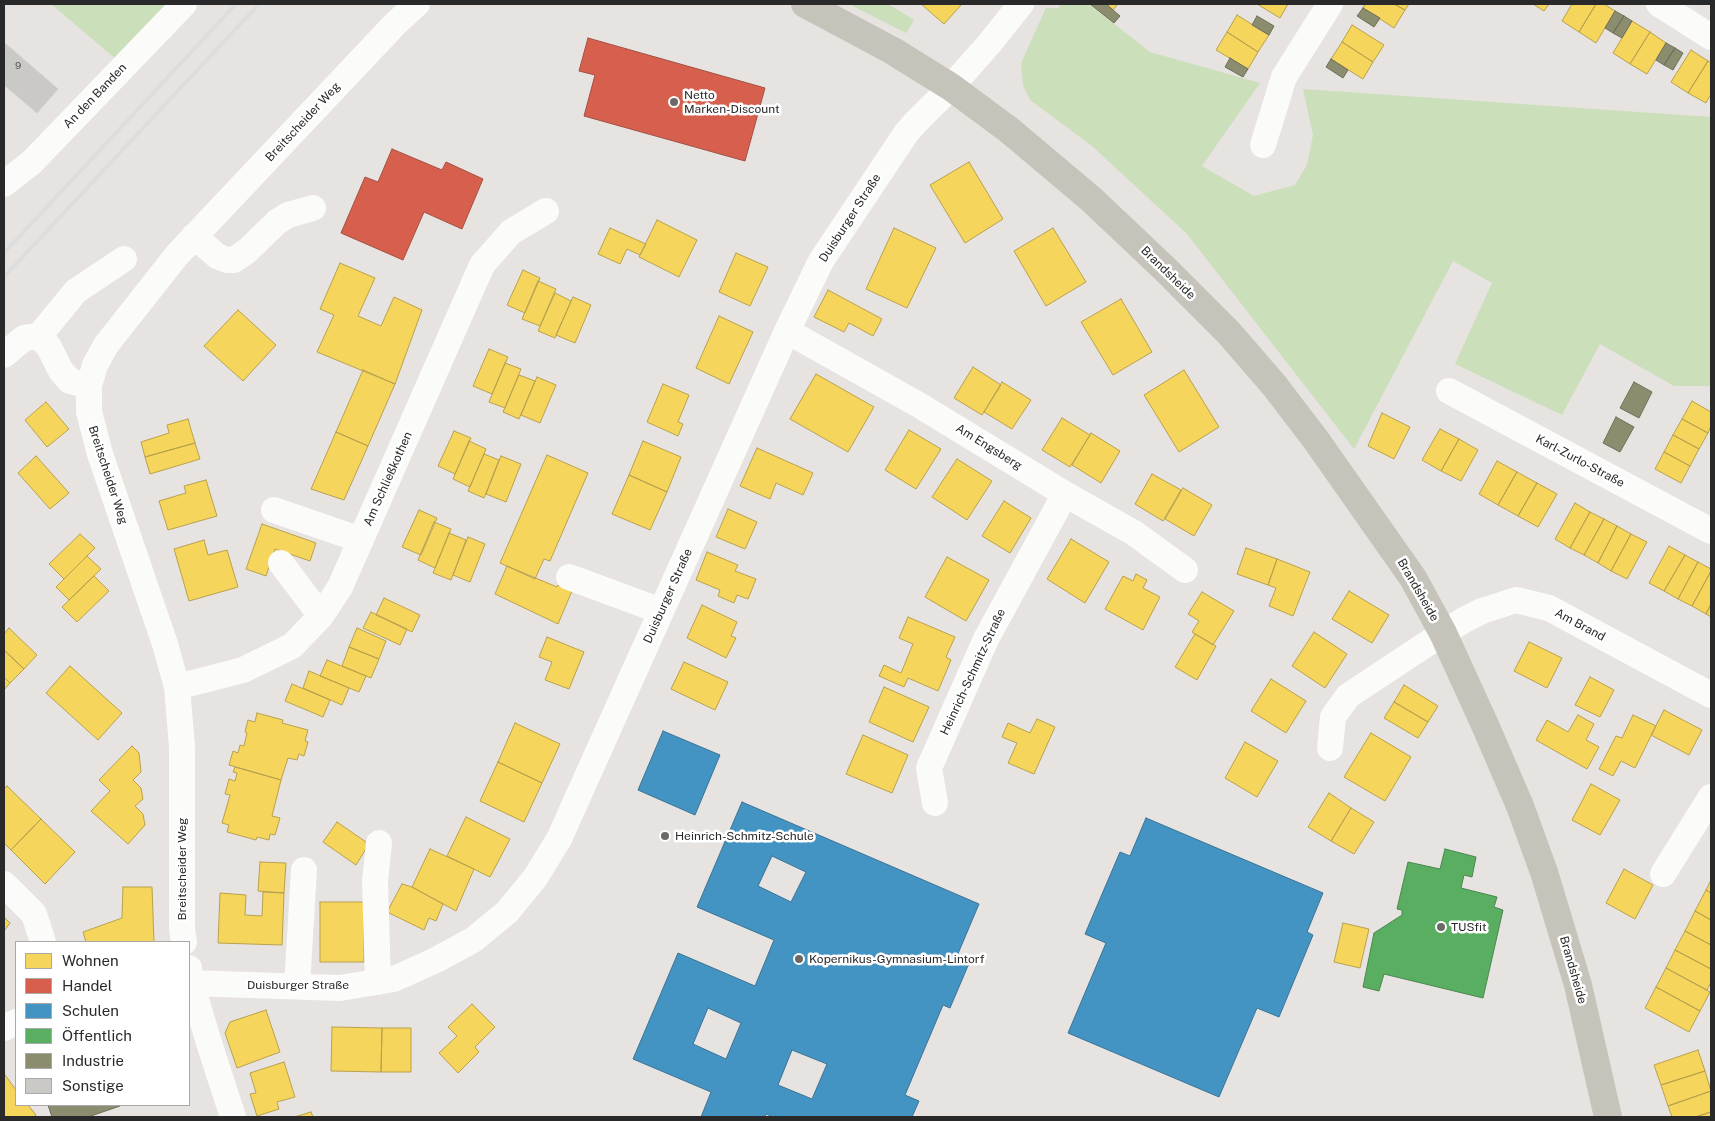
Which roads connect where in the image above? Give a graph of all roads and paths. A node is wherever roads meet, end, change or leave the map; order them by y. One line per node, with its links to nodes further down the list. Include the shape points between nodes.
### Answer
1 (184, 4): 10 (street, An den Banden, via 32,162)
2 (417, 4): 13 (street, Breitscheider Weg)
3 (805, 4): 8 (main road, Brandsheide, via 893,51)
4 (1021, 4): 8 (street, Duisburger Straße)
5 (1330, 4): 9 (street, via 1284,77)
6 (1659, 4): 7 (street)
7 (1711, 37)
8 (951, 87): 15 (street, Duisburger Straße, via 908,132 831,244); 29 (main road, Brandsheide, via 1009,130 1091,199 1229,333 1316,440 1414,578)
9 (1263, 145)
10 (4, 184)
11 (314, 208): 13 (street, via 288,215 277,222 234,260 217,256)
12 (546, 211): 23 (street, Am Schließkothen, via 511,232 482,265)
13 (194, 236): 18 (street, Breitscheider Weg, via 106,344)
14 (124, 259): 16 (street, via 76,291)
15 (787, 331): 20 (street, Am Engsberg, via 919,405); 27 (street, Duisburger Straße)
16 (38, 336): 17 (street, via 24,338); 18 (street, via 49,347 70,381)
17 (4, 355)
18 (89, 386): 30 (street, Breitscheider Weg, via 89,412 100,454)
19 (1449, 391): 22 (street, Karl-Zurlo-Straße)
20 (1065, 494): 25 (street, Am Engsberg, via 1134,533); 34 (street, Heinrich-Schmitz-Straße, via 986,639 929,768)
21 (274, 510): 23 (street)
22 (1711, 531)
23 (361, 540): 28 (street, Am Schließkothen, via 340,587)
24 (281, 563): 28 (street)
25 (1186, 570)
26 (569, 577): 27 (street)
27 (661, 611): 42 (street, Duisburger Straße, via 559,839 535,878 507,912 473,940 394,979)
28 (321, 616): 30 (street, Am Schließkothen, via 292,646 243,670)
29 (1443, 634): 31 (street, Am Brand, via 1482,611 1516,600 1549,608); 32 (street, Brandsheide, via 1348,696 1333,717); 45 (main road, Brandsheide, via 1516,797 1544,872 1578,985)
30 (177, 688): 40 (street, Breitscheider Weg, via 182,747)
31 (1710, 693)
32 (1330, 748)
33 (1711, 796): 37 (street)
34 (935, 803)
35 (379, 843): 42 (street, via 375,881)
36 (304, 870): 43 (street)
37 (1663, 874)
38 (4, 884): 39 (street, via 34,914)
39 (43, 941)
40 (184, 941)
41 (190, 978): 43 (street, Duisburger Straße); 44 (street)
42 (378, 982): 43 (street, Duisburger Straße, via 340,988)
43 (296, 986)
44 (234, 1117)
45 (1608, 1117)

